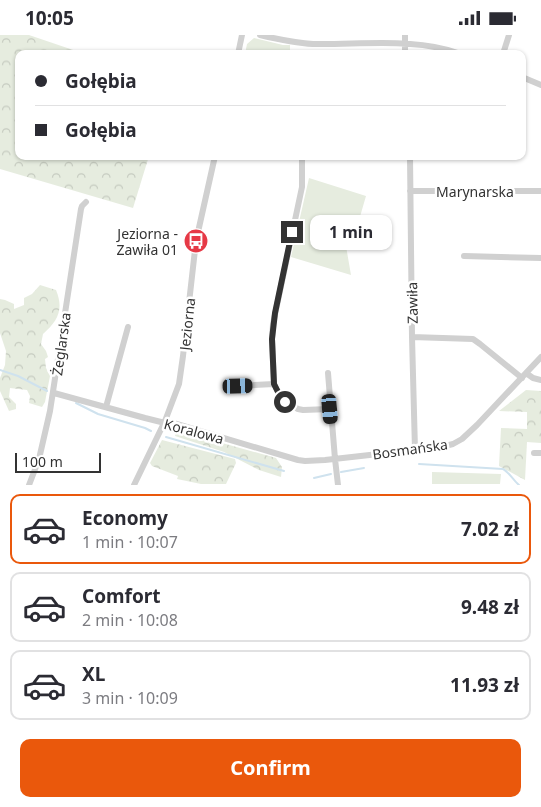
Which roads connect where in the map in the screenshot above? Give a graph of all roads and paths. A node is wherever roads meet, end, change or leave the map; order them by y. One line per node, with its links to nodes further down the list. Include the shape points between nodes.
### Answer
1 (242, 35): 6 (street)
2 (260, 35): 5 (street, via 309,44)
3 (405, 35): 5 (street)
4 (509, 35): 9 (street)
5 (405, 44): 7 (street); 8 (street)
6 (239, 50)
7 (405, 50)
8 (452, 50)
9 (504, 50)
10 (526, 79): 11 (street)
11 (541, 85)
12 (214, 160): 31 (street, Jeziorna, via 196,241 181,375)
13 (302, 160): 26 (street, via 302,187 273,324)
14 (410, 160): 15 (street, Zawiła)
15 (410, 191): 16 (street, Marynarska); 21 (street, Zawiła)
16 (541, 191)
17 (86, 202): 28 (street, Żeglarska, via 81,209)
18 (464, 256): 19 (street)
19 (541, 258)
20 (128, 327): 29 (street)
21 (412, 337): 24 (street, via 473,339); 32 (street, Zawiła)
22 (541, 357): 24 (street, Bosmańska)
23 (328, 373): 30 (street)
24 (524, 375): 25 (street); 32 (street, Bosmańska, via 462,439 446,447)
25 (541, 380)
26 (274, 384): 27 (street); 30 (street, via 293,407)
27 (238, 386)
28 (54, 393): 29 (street, Koralowa); 34 (street, Żeglarska, via 42,449)
29 (106, 407): 31 (street, Koralowa)
30 (330, 409): 33 (street)
31 (165, 421): 33 (street, Koralowa, via 298,460); 35 (street, Jeziorna)
32 (415, 450): 33 (street, Bosmańska)
33 (335, 459): 36 (street)
34 (29, 485)
35 (134, 485)
36 (338, 485)

